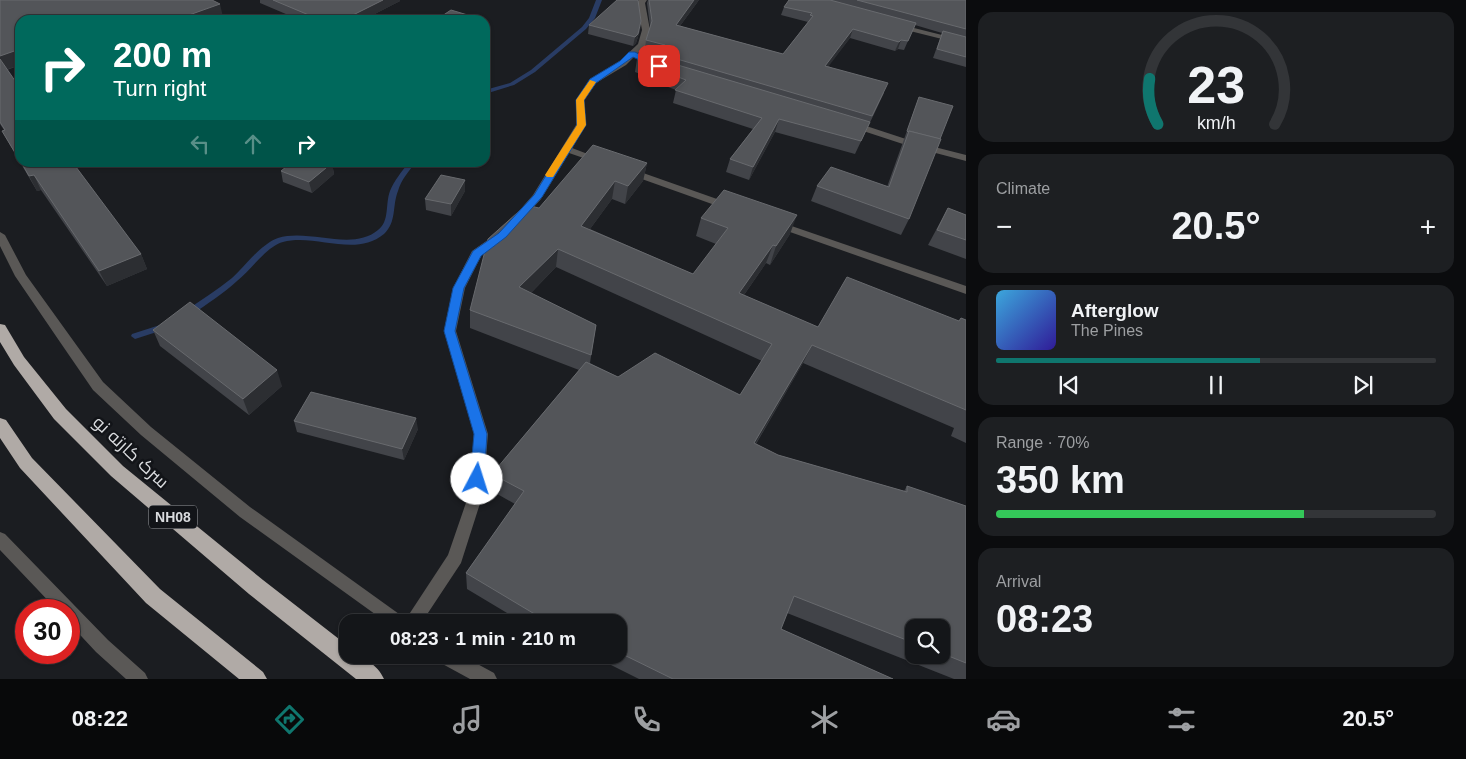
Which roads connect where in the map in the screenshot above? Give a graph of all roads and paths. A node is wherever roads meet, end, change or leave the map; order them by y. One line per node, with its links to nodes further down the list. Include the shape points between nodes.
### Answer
1 (643, 0): 5 (street, via 646,30 636,56 593,81 580,100 581,125)
2 (890, 23): 3 (street)
3 (966, 43)
4 (843, 122): 6 (street)
5 (566, 149): 7 (street); 16 (street, via 537,197 503,235 476,254 459,288 450,331 481,434 476,494 455,558)
6 (966, 158)
7 (743, 211)
8 (771, 221): 10 (street)
9 (0, 235): 15 (street, via 21,276 98,386 146,431 245,512)
10 (966, 290)
11 (0, 329): 21 (highway, سرک کارته نو / NH08, via 19,361 60,414 117,471)
12 (0, 425): 20 (highway, via 26,463 153,596)
13 (0, 539): 14 (street)
14 (57, 599)
15 (387, 614)
16 (418, 614)
17 (80, 623): 19 (street)
18 (460, 664): 22 (street)
19 (139, 679)
20 (256, 679)
21 (373, 679)
22 (488, 679)

